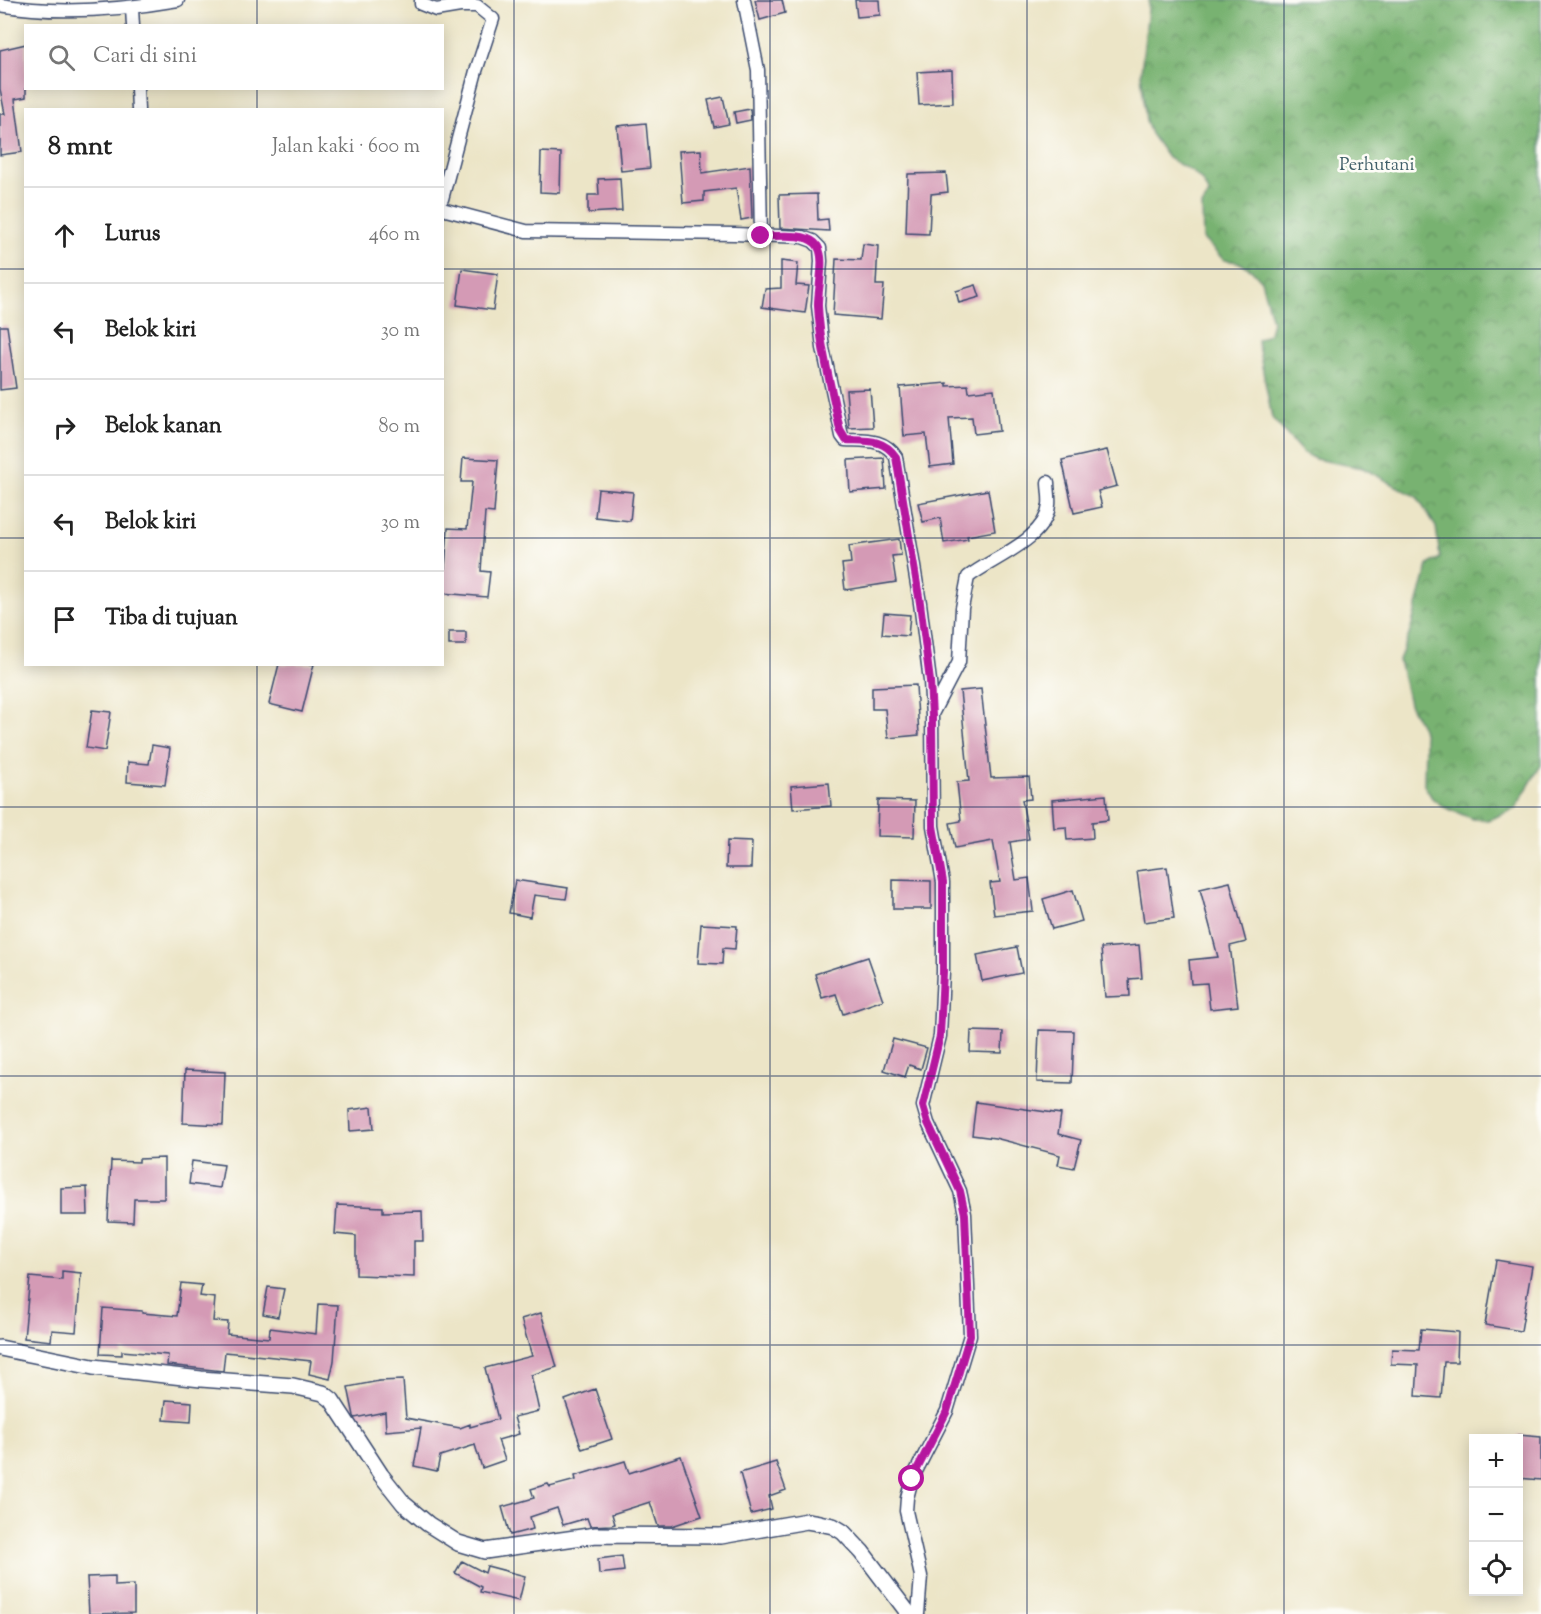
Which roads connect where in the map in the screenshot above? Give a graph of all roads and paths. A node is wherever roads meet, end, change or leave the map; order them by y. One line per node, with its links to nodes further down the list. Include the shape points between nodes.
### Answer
1 (178, 0): 5 (street)
2 (421, 0): 9 (street, via 421,4 436,10 477,6 493,20)
3 (744, 0): 11 (street, via 758,70)
4 (0, 5): 5 (street, via 29,10)
5 (132, 8): 6 (street)
6 (133, 24)
7 (136, 90): 8 (street)
8 (138, 108)
9 (444, 191)
10 (444, 210): 11 (street, via 526,231)
11 (761, 236): 13 (street, via 802,237 820,248 818,306 842,436 846,440 884,444 896,457 920,603)
12 (1048, 482): 13 (street, via 1049,507 1039,529 968,578 959,662)
13 (932, 716): 16 (street, via 933,826 943,882 943,972 940,1036 923,1106 960,1191 965,1214 970,1335 947,1411 912,1479 907,1498 906,1511 921,1576)
14 (0, 1348): 15 (street, via 93,1367 293,1386 323,1393 332,1400 404,1504 428,1524 470,1548 517,1548 596,1535 721,1536 807,1521 832,1526 862,1552)
15 (909, 1614)
16 (918, 1614)

